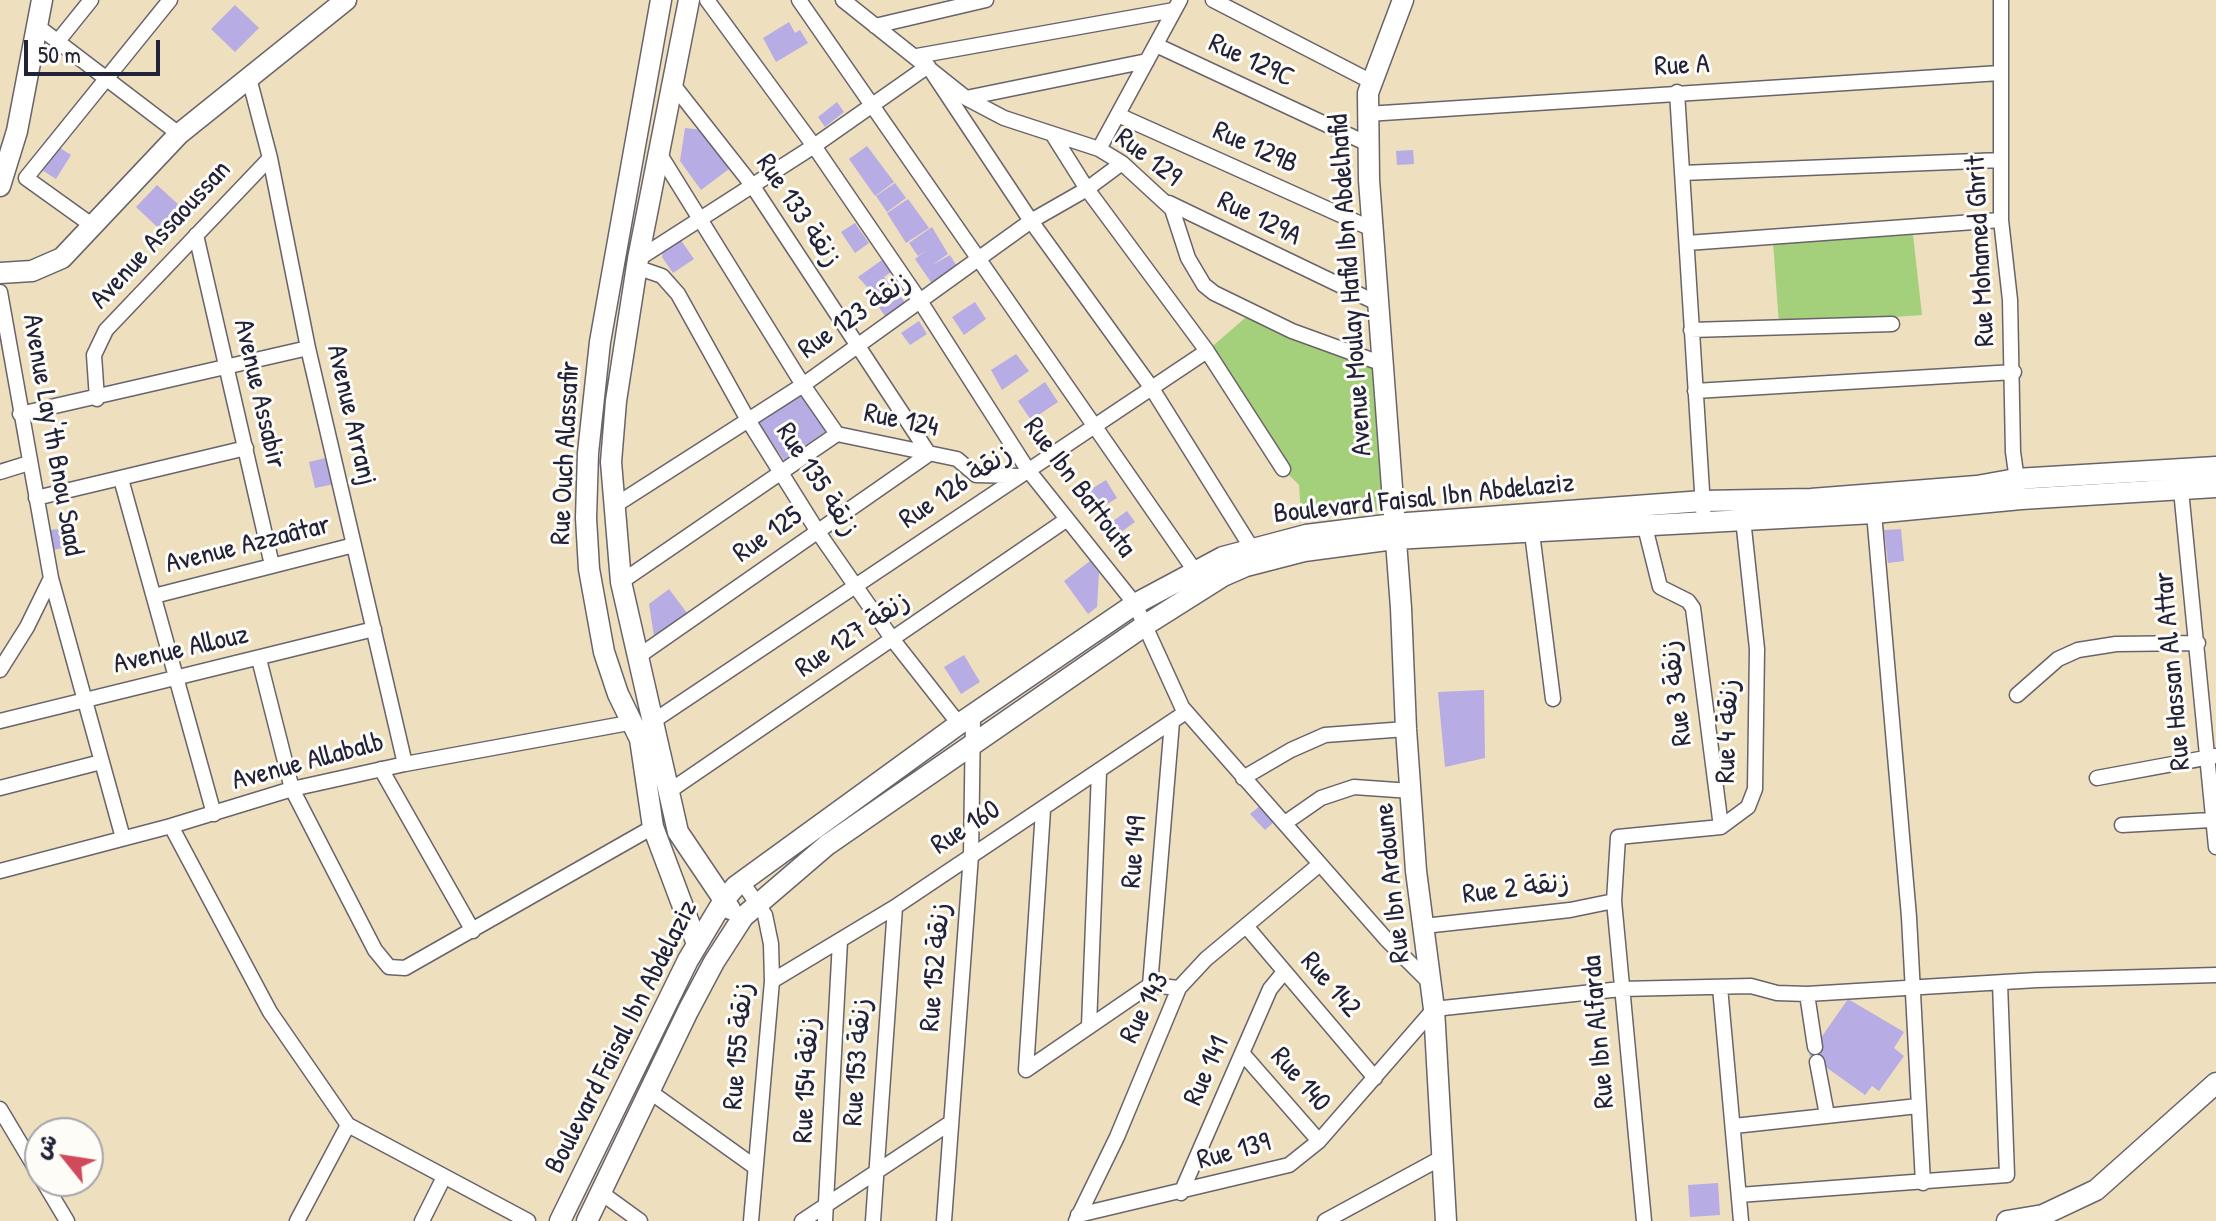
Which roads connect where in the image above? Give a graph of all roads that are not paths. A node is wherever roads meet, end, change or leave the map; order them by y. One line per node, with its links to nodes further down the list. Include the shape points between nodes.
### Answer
1 (42, 0): 15 (street)
2 (91, 0): 17 (street)
3 (170, 0): 22 (street)
4 (346, 0): 23 (street)
5 (661, 0): 121 (street, Rue Ouch Alassafir, via 608,288 587,482 589,569 599,627 618,694)
6 (689, 0): 24 (street, Rue Ouch Alassafir)
7 (707, 0): 34 (street, Rue Ibn Battouta)
8 (799, 0): 28 (street)
9 (843, 0): 16 (street, Rue 129)
10 (986, 0): 16 (street)
11 (1213, 0): 25 (street)
12 (1403, 0): 25 (street, Avenue Moulay Hafid Ibn Abdelhafid)
13 (2001, 0): 21 (street, Rue Mohamed Ghrit)
14 (1177, 5): 18 (street); 19 (street)
15 (36, 25): 17 (street); 42 (street, via 17,131)
16 (875, 26): 19 (street, Rue 129)
17 (58, 41): 22 (street)
18 (1156, 45): 20 (street); 33 (street, Rue 129C)
19 (922, 61): 27 (street, Rue 129); 28 (street); 47 (street)
20 (1147, 61): 27 (street); 30 (street)
21 (2000, 73): 26 (street, Rue A); 38 (street, Rue Mohamed Ghrit)
22 (109, 78): 31 (street); 48 (street, via 26,178)
23 (249, 78): 31 (street); 37 (street, Avenue Arranj)
24 (671, 82): 36 (street, Rue Ouch Alassafir); 41 (street, Rue 133 زنقة)
25 (1372, 82): 29 (street, Avenue Moulay Hafid Ibn Abdelhafid)
26 (1677, 92): 29 (street, Rue A); 40 (street)
27 (966, 98): 32 (street, Rue 129)
28 (870, 105): 34 (street); 52 (street)
29 (1367, 114): 33 (street, Avenue Moulay Hafid Ibn Abdelhafid)
30 (1118, 115): 35 (street); 49 (street, Rue 129B)
31 (179, 134): 48 (street)
32 (1053, 135): 35 (street, Rue 129); 43 (street)
33 (1368, 144): 49 (street, Avenue Moulay Hafid Ibn Abdelhafid)
34 (814, 146): 41 (street); 56 (street, Rue Ibn Battouta)
35 (1099, 149): 39 (street, Rue 129)
36 (659, 153): 45 (street); 53 (street, Rue Ouch Alassafir)
37 (270, 158): 50 (street, Avenue Assaoussan); 61 (street, Avenue Arranj)
38 (2001, 160): 40 (street); 46 (street, Rue Mohamed Ghrit)
39 (1122, 163): 43 (street, Rue 123 زنقة); 44 (street, Rue 129)
40 (1682, 173): 51 (street)
41 (752, 185): 45 (street); 60 (street, Rue 133 زنقة)
42 (0, 186)
43 (1087, 189): 47 (street, Rue 123 زنقة); 62 (street)
44 (1162, 199): 57 (street, Rue 129A); 63 (street, Rue 129, via 1179,222 1197,274 1214,293 1292,331)
45 (701, 217): 53 (street); 66 (street)
46 (2001, 220): 51 (street); 65 (street, Rue Mohamed Ghrit)
47 (1031, 221): 52 (street, Rue 123 زنقة); 67 (street)
48 (93, 226): 54 (street, via 47,267)
49 (1372, 229): 57 (street, Avenue Moulay Hafid Ibn Abdelhafid)
50 (196, 235): 64 (street, Avenue Assabir); 69 (street, Avenue Assaoussan, via 106,330 94,355)
51 (1687, 243): 59 (street)
52 (978, 262): 56 (street, Rue 123 زنقة); 72 (street)
53 (637, 263): 71 (street, Rue 135 زنقة, via 662,276 678,294); 88 (street, Rue Ouch Alassafir, via 616,401)
54 (0, 273)
55 (0, 292): 70 (street, Avenue Lay'th Bnou Saad)
56 (920, 301): 60 (street, Rue 123 زنقة); 80 (street, Rue Ibn Battouta)
57 (1377, 303): 63 (street, Avenue Moulay Hafid Ibn Abdelhafid)
58 (1892, 324): 59 (street)
59 (1691, 330): 68 (street)
60 (856, 347): 66 (street, Rue 123 زنقة); 75 (street, Rue 133 زنقة)
61 (308, 348): 64 (street); 97 (street, Avenue Arranj)
62 (1207, 351): 67 (street, Rue 126 زنقة); 78 (street)
63 (1383, 364): 95 (street, Avenue Moulay Hafid Ibn Abdelhafid)
64 (226, 369): 69 (street); 74 (street, Avenue Assabir)
65 (2014, 372): 68 (street); 84 (street, Rue Mohamed Ghrit)
66 (803, 385): 71 (street, Rue 123 زنقة); 73 (street)
67 (1151, 387): 72 (street, Rue 126 زنقة); 98 (street)
68 (1695, 391): 87 (street)
69 (97, 399): 70 (street)
70 (20, 414): 76 (street, Avenue Lay'th Bnou Saad)
71 (748, 420): 81 (street, Rue 135 زنقة); 88 (street, Rue 123 زنقة)
72 (1097, 425): 80 (street, Rue 126 زنقة); 100 (street)
73 (837, 434): 75 (street, Rue 124); 81 (street, Rue 124)
74 (246, 448): 82 (street); 99 (street, Avenue Assabir)
75 (929, 454): 80 (street, Rue 124, via 959,460 976,475); 94 (street, Rue 125)
76 (29, 463): 79 (street); 86 (street, Avenue Lay'th Bnou Saad)
77 (2216, 467): 84 (street, Boulevard Faisal Ibn Abdelaziz)
78 (1283, 469)
79 (0, 472)
80 (1023, 473): 91 (street, Rue Ibn Battouta); 103 (street, Rue 126 زنقة)
81 (781, 474): 94 (street, Rue 135 زنقة); 102 (street, Rue 124)
82 (121, 479): 86 (street); 104 (street)
83 (2216, 487): 85 (street, Boulevard Faisal Ibn Abdelaziz)
84 (2019, 489): 85 (street, Boulevard Faisal Ibn Abdelaziz); 87 (street, Boulevard Faisal Ibn Abdelaziz, via 1977,486); 89 (street, Boulevard Faisal Ibn Abdelaziz)
85 (2181, 490): 109 (street, Rue Hassan Al Attar)
86 (36, 498): 101 (street, Avenue Lay'th Bnou Saad)
87 (1703, 501): 92 (street); 95 (street, Boulevard Faisal Ibn Abdelaziz)
88 (614, 506): 102 (street, Rue Ouch Alassafir)
89 (1874, 513): 90 (street, Boulevard Faisal Ibn Abdelaziz); 169 (street)
90 (1743, 519): 92 (street, Boulevard Faisal Ibn Abdelaziz); 143 (street, Rue 4 زنقة, via 1757,649 1758,771 1748,807)
91 (1066, 520): 105 (street, Rue Ibn Battouta); 108 (street, Rue 127 زنقة)
92 (1704, 523): 93 (street, Boulevard Faisal Ibn Abdelaziz)
93 (1645, 527): 96 (street, Boulevard Faisal Ibn Abdelaziz); 143 (street, Rue 3 زنقة, via 1660,587 1693,608)
94 (818, 532): 103 (street, Rue 135 زنقة); 110 (street, Rue 125)
95 (1394, 532): 96 (street, Boulevard Faisal Ibn Abdelaziz); 98 (street, Boulevard Faisal Ibn Abdelaziz, via 1306,535); 106 (street, Boulevard Faisal Ibn Abdelaziz, via 1246,566); 123 (street, Rue Ibn Ardoune)
96 (1532, 533): 115 (street)
97 (354, 545): 99 (street, Avenue Azzaâtar); 107 (street, Avenue Arranj)
98 (1251, 547): 100 (street, Boulevard Faisal Ibn Abdelaziz)
99 (272, 565): 104 (street, Avenue Azzaâtar)
100 (1195, 571): 105 (street, Boulevard Faisal Ibn Abdelaziz)
101 (51, 578): 112 (street, Avenue Lay'th Bnou Saad); 116 (street)
102 (621, 582): 110 (street, Rue Ouch Alassafir)
103 (856, 586): 108 (street, Rue 135 زنقة); 118 (street, Rue 126 زنقة)
104 (154, 596): 113 (street)
105 (1135, 604): 106 (street, Rue Ibn Battouta); 120 (street, Boulevard Faisal Ibn Abdelaziz)
106 (1147, 624): 117 (street, Rue Ibn Battouta); 124 (street, Boulevard Faisal Ibn Abdelaziz)
107 (374, 629): 111 (street, Avenue Allouz); 127 (street, Avenue Arranj)
108 (893, 640): 120 (street, Rue 135 زنقة); 135 (street, Rue 127 زنقة)
109 (2198, 643): 114 (street, via 2078,650 2058,659); 125 (street, Rue Hassan Al Attar)
110 (636, 658): 118 (street, Rue Ouch Alassafir)
111 (259, 659): 113 (street, Avenue Allouz); 133 (street)
112 (0, 670)
113 (175, 680): 116 (street, Avenue Allouz); 137 (street)
114 (2017, 695)
115 (1553, 699)
116 (82, 700): 119 (street, Avenue Allouz); 126 (street)
117 (1186, 712): 122 (street, Rue 160); 130 (street, Rue Ibn Battouta)
118 (655, 720): 135 (street, Rue Ouch Alassafir)
119 (0, 721)
120 (966, 721): 124 (street, Rue 152 زنقة); 149 (street, Boulevard Faisal Ibn Abdelaziz)
121 (634, 722): 127 (street, Avenue Allabalb); 142 (street, Rue Ouch Alassafir)
122 (1172, 722): 129 (street, Rue 160); 164 (street, Rue 149)
123 (1406, 729): 130 (street, via 1325,735); 134 (street, Rue Ibn Ardoune)
124 (971, 749): 146 (street, Rue 152 زنقة); 152 (street, Boulevard Faisal Ibn Abdelaziz, via 827,845)
125 (2212, 757): 131 (street); 138 (street, Rue Hassan Al Attar)
126 (101, 762): 132 (street); 144 (street)
127 (405, 764): 128 (street, Avenue Allabalb)
128 (381, 769): 133 (street, Avenue Allabalb); 157 (street)
129 (1099, 772): 136 (street, Rue 160); 172 (street)
130 (1243, 778): 139 (street, Rue Ibn Battouta)
131 (2097, 778)
132 (0, 788)
133 (292, 789): 137 (street, Avenue Allabalb); 157 (street, via 375,950 389,967 405,968)
134 (1411, 791): 139 (street, via 1354,787 1321,798); 156 (street, Rue Ibn Ardoune)
135 (668, 792): 150 (street, Rue Ouch Alassafir, via 682,840)
136 (1043, 810): 146 (street, Rue 160); 172 (street, via 1026,1070)
137 (214, 814): 141 (street, Avenue Allabalb)
138 (2211, 820): 140 (street); 145 (street, Rue Hassan Al Attar)
139 (1285, 823): 147 (street, Rue Ibn Battouta)
140 (2122, 825)
141 (171, 826): 144 (street, Avenue Allabalb); 181 (street, via 270,1012)
142 (653, 827): 157 (street); 159 (street, Rue Ouch Alassafir)
143 (1721, 827): 151 (street, Rue Ibn Alfarda, via 1618,837)
144 (123, 838): 148 (street, Avenue Allabalb)
145 (2215, 841)
146 (971, 855): 153 (street, Rue 160); 180 (street, Rue 152 زنقة)
147 (1320, 864): 155 (street, Rue 143); 165 (street, Rue Ibn Battouta)
148 (0, 871)
149 (742, 882): 150 (street, Boulevard Faisal Ibn Abdelaziz); 152 (street, Rue 155 زنقة)
150 (724, 900): 154 (street, Rue Ouch Alassafir); 159 (street, Boulevard Faisal Ibn Abdelaziz)
151 (1614, 901): 156 (street, Rue 2 زنقة); 168 (street, Rue Ibn Alfarda)
152 (758, 903): 154 (street, Boulevard Faisal Ibn Abdelaziz); 162 (street, Rue 155 زنقة, via 771,944)
153 (895, 907): 158 (street, Rue 160); 187 (street, Rue 153 زنقة)
154 (739, 923): 176 (street, Boulevard Faisal Ibn Abdelaziz)
155 (1246, 926): 160 (street, Rue 142); 167 (street, Rue 143)
156 (1424, 926): 165 (street, Rue Ibn Ardoune)
157 (473, 931)
158 (840, 941): 162 (street, Rue 160); 194 (street, Rue 154 زنقة)
159 (697, 944): 200 (street, Boulevard Faisal Ibn Abdelaziz)
160 (1284, 972): 173 (street, Rue 141, via 1270,989); 174 (street, Rue 142)
161 (2216, 975): 163 (street)
162 (772, 981): 186 (street, Rue 155 زنقة)
163 (2000, 983): 169 (street); 189 (street, via 2007,1175)
164 (1150, 985): 167 (street); 172 (street)
165 (1432, 985): 171 (street, Rue Ibn Ardoune)
166 (1720, 987): 168 (street); 170 (street); 182 (street)
167 (1179, 988): 195 (street, Rue 143)
168 (1621, 989): 171 (street); 210 (street, Rue Ibn Alfarda)
169 (1913, 990): 170 (street); 177 (street)
170 (1807, 994): 179 (street)
171 (1434, 1009): 174 (street, Rue 139); 185 (street, Rue Ibn Ardoune)
172 (1089, 1026)
173 (1243, 1054): 183 (street, Rue 140); 191 (street, Rue 141)
174 (1375, 1078): 183 (street, Rue 139)
175 (2216, 1083): 212 (street, via 2096,1190 2043,1215)
176 (649, 1091): 186 (street); 190 (street, Boulevard Faisal Ibn Abdelaziz)
177 (1918, 1106): 179 (street); 189 (street)
178 (0, 1109): 184 (street)
179 (1827, 1115): 182 (street)
180 (950, 1123): 187 (street); 207 (street, Rue 152 زنقة)
181 (348, 1125): 188 (street); 197 (street)
182 (1734, 1126): 192 (street)
183 (1319, 1141): 191 (street, Rue 139, via 1280,1168)
184 (24, 1150)
185 (1443, 1157): 208 (street); 209 (street, Rue Ibn Ardoune)
186 (755, 1167): 203 (street, Rue 155 زنقة)
187 (877, 1174): 194 (street); 206 (street, Rue 153 زنقة)
188 (444, 1177): 198 (street); 199 (street)
189 (1923, 1183): 192 (street)
190 (600, 1192): 201 (street, Boulevard Faisal Ibn Abdelaziz); 202 (street)
191 (1181, 1193): 195 (street, Rue 139)
192 (1739, 1195): 211 (street)
193 (52, 1197): 196 (street)
194 (826, 1205): 204 (street); 205 (street, Rue 154 زنقة)
195 (1077, 1218)
196 (67, 1221)
197 (297, 1221)
198 (422, 1221)
199 (528, 1221)
200 (560, 1221)
201 (587, 1221)
202 (640, 1221)
203 (751, 1221)
204 (802, 1221)
205 (825, 1221)
206 (873, 1221)
207 (944, 1221)
208 (1325, 1221)
209 (1446, 1221)
210 (1644, 1221)
211 (1741, 1221)
212 (2007, 1221)

